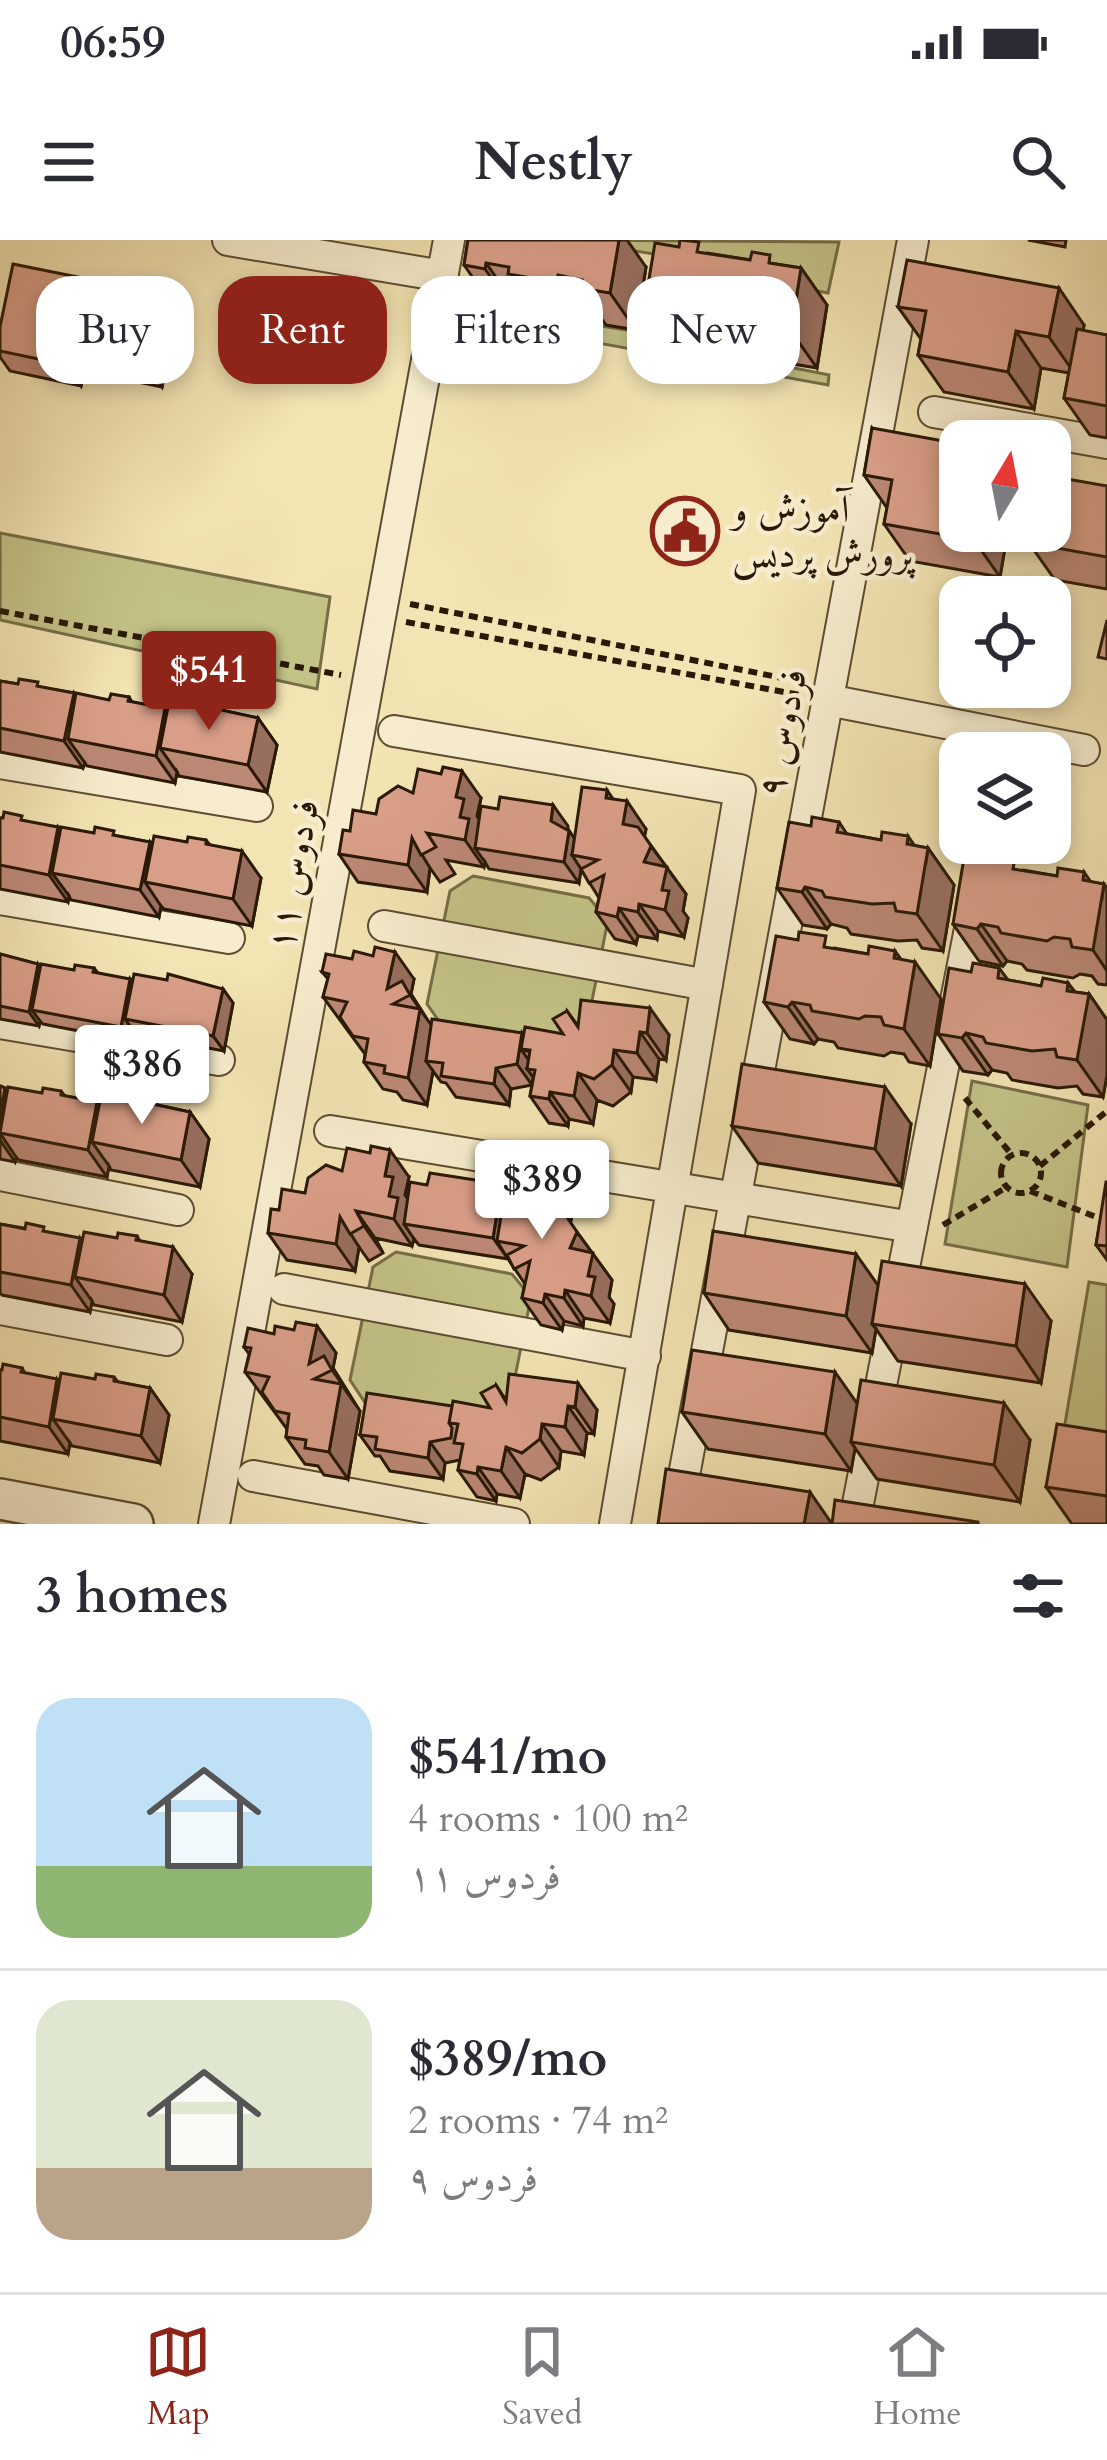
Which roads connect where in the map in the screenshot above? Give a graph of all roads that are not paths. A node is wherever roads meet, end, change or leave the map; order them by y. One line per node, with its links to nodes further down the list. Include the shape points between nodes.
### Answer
1 (228, 240): 4 (street)
2 (449, 240): 4 (street, فردوس ۱۱)
3 (913, 240): 8 (street, فردوس ۹)
4 (442, 276)
5 (422, 384): 33 (street, فردوس ۱۱)
6 (934, 412): 7 (street)
7 (1107, 443)
8 (829, 694): 10 (street); 23 (street, فردوس ۹)
9 (394, 731): 17 (street, via 740,790)
10 (1084, 750)
11 (0, 763): 12 (street)
12 (257, 806)
13 (979, 880): 25 (street)
14 (0, 899): 16 (street)
15 (384, 926): 17 (street)
16 (229, 938)
17 (707, 985): 22 (street)
18 (0, 1023): 19 (street)
19 (219, 1060)
20 (330, 1131): 22 (street)
21 (0, 1175): 24 (street)
22 (673, 1190): 23 (street); 29 (street)
23 (735, 1198): 25 (street); 36 (street, فردوس ۹)
24 (178, 1210)
25 (910, 1235): 37 (street)
26 (284, 1289): 29 (street)
27 (0, 1309): 28 (street)
28 (166, 1340)
29 (645, 1356): 35 (street)
30 (253, 1476): 34 (street)
31 (0, 1499): 32 (street)
32 (133, 1524)
33 (214, 1524)
34 (514, 1524)
35 (615, 1524)
36 (675, 1524)
37 (854, 1524)

